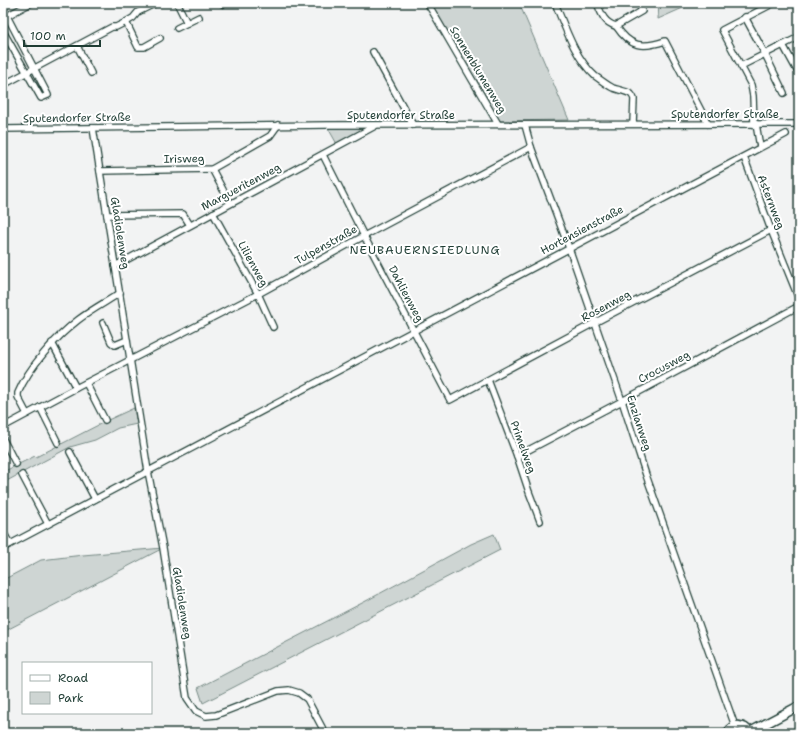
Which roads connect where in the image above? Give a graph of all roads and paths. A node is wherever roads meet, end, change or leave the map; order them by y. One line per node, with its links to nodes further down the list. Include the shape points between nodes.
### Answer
1 (31, 3): 9 (street)
2 (156, 3): 12 (street, via 138,12)
3 (176, 3): 13 (street)
4 (555, 3): 31 (street, via 583,63 604,82 633,96)
5 (597, 3): 14 (street, via 602,16)
6 (639, 3): 14 (street, via 642,11)
7 (774, 3): 11 (street)
8 (428, 4): 30 (street, Sonnenblumenweg)
9 (5, 17): 24 (street)
10 (199, 17): 13 (street)
11 (745, 17): 22 (street); 23 (street, via 722,30)
12 (126, 22): 18 (street, via 138,47 144,47); 20 (street)
13 (187, 23): 15 (street)
14 (616, 26): 32 (street, via 622,35 633,43 644,46 665,41)
15 (177, 28)
16 (3, 31): 25 (street)
17 (799, 37): 19 (street)
18 (160, 38)
19 (783, 45): 22 (street); 27 (street)
20 (77, 46): 24 (street); 26 (street)
21 (373, 52): 37 (street)
22 (766, 54): 23 (street); 29 (street)
23 (741, 66): 33 (street, via 752,90)
24 (34, 68): 25 (street); 25 (street, via 48,95 41,98)
25 (26, 72): 28 (street)
26 (92, 73)
27 (799, 74)
28 (3, 85)
29 (784, 93)
30 (498, 124): 37 (street, Sputendorfer Straße); 38 (street, Sputendorfer Straße)
31 (633, 124): 32 (street, Sputendorfer Straße); 38 (street, Sputendorfer Straße)
32 (708, 124): 33 (street, Sputendorfer Straße)
33 (755, 124): 34 (street, Sputendorfer Straße); 43 (street)
34 (799, 124)
35 (278, 125): 36 (street, Sputendorfer Straße); 39 (street, Sputendorfer Straße); 46 (street, Irisweg, via 270,136)
36 (376, 125): 37 (street, Sputendorfer Straße); 44 (street, Margueritenweg)
37 (413, 125)
38 (525, 125): 42 (street, Enzianweg)
39 (93, 128): 40 (street, Sputendorfer Straße); 47 (street, Gladiolenweg)
40 (3, 129)
41 (786, 134): 43 (street, Hortensienstraße)
42 (531, 147): 53 (street, Tulpenstraße); 54 (street, Enzianweg)
43 (760, 147): 45 (street, Hortensienstraße)
44 (323, 155): 48 (street, Margueritenweg); 53 (street, Dahlienweg)
45 (744, 156): 52 (street, Asternweg); 54 (street, Hortensienstraße)
46 (212, 168): 47 (street, Irisweg); 48 (street)
47 (100, 171): 50 (street, Gladiolenweg)
48 (230, 203): 49 (street, Margueritenweg)
49 (213, 213): 51 (street, Margueritenweg); 57 (street, Lilienweg)
50 (107, 214): 51 (street, via 183,214); 55 (street, Gladiolenweg)
51 (190, 225): 55 (street, Margueritenweg)
52 (771, 230): 58 (street, Asternweg); 60 (street, Rosenweg)
53 (364, 236): 57 (street, Tulpenstraße); 63 (street, Dahlienweg)
54 (569, 248): 60 (street, Enzianweg); 63 (street, Hortensienstraße)
55 (115, 266): 56 (street, Gladiolenweg)
56 (120, 293): 64 (street, Gladiolenweg); 65 (street, via 78,320)
57 (258, 294): 62 (street, Lilienweg); 66 (street, Tulpenstraße)
58 (799, 299)
59 (799, 306): 71 (street, Crocusweg)
60 (594, 323): 67 (street, Rosenweg); 71 (street, Enzianweg)
61 (103, 324): 64 (street, via 115,345)
62 (273, 327)
63 (414, 331): 70 (street, Dahlienweg); 81 (street, Hortensienstraße)
64 (127, 340): 66 (street, Gladiolenweg)
65 (52, 343): 69 (street); 73 (street, via 18,393)
66 (131, 360): 68 (street, Tulpenstraße); 81 (street, Gladiolenweg)
67 (488, 380): 70 (street, Rosenweg); 79 (street, Primelweg)
68 (86, 383): 69 (street, Tulpenstraße); 74 (street)
69 (76, 388): 72 (street, Tulpenstraße)
70 (450, 400)
71 (622, 401): 79 (street, Crocusweg); 90 (street, Enzianweg)
72 (40, 407): 73 (street, Tulpenstraße); 77 (street)
73 (27, 414): 75 (street, Tulpenstraße)
74 (105, 420)
75 (3, 427)
76 (3, 439): 80 (street)
77 (58, 443)
78 (70, 452): 83 (street)
79 (517, 456): 84 (street, Primelweg)
80 (16, 464)
81 (148, 471): 83 (street, Hortensienstraße); 92 (street, Gladiolenweg, via 187,698 196,711 206,716 216,715 278,691 289,690 307,699)
82 (22, 475): 85 (street)
83 (95, 499): 85 (street, Hortensienstraße)
84 (540, 521)
85 (48, 524): 87 (street, Hortensienstraße)
86 (3, 532): 87 (street)
87 (10, 544): 88 (street, Hortensienstraße)
88 (3, 548)
89 (799, 706): 91 (main road)
90 (736, 726): 91 (main road, via 744,726); 93 (main road)
91 (750, 732)
92 (325, 733)
93 (728, 733)

